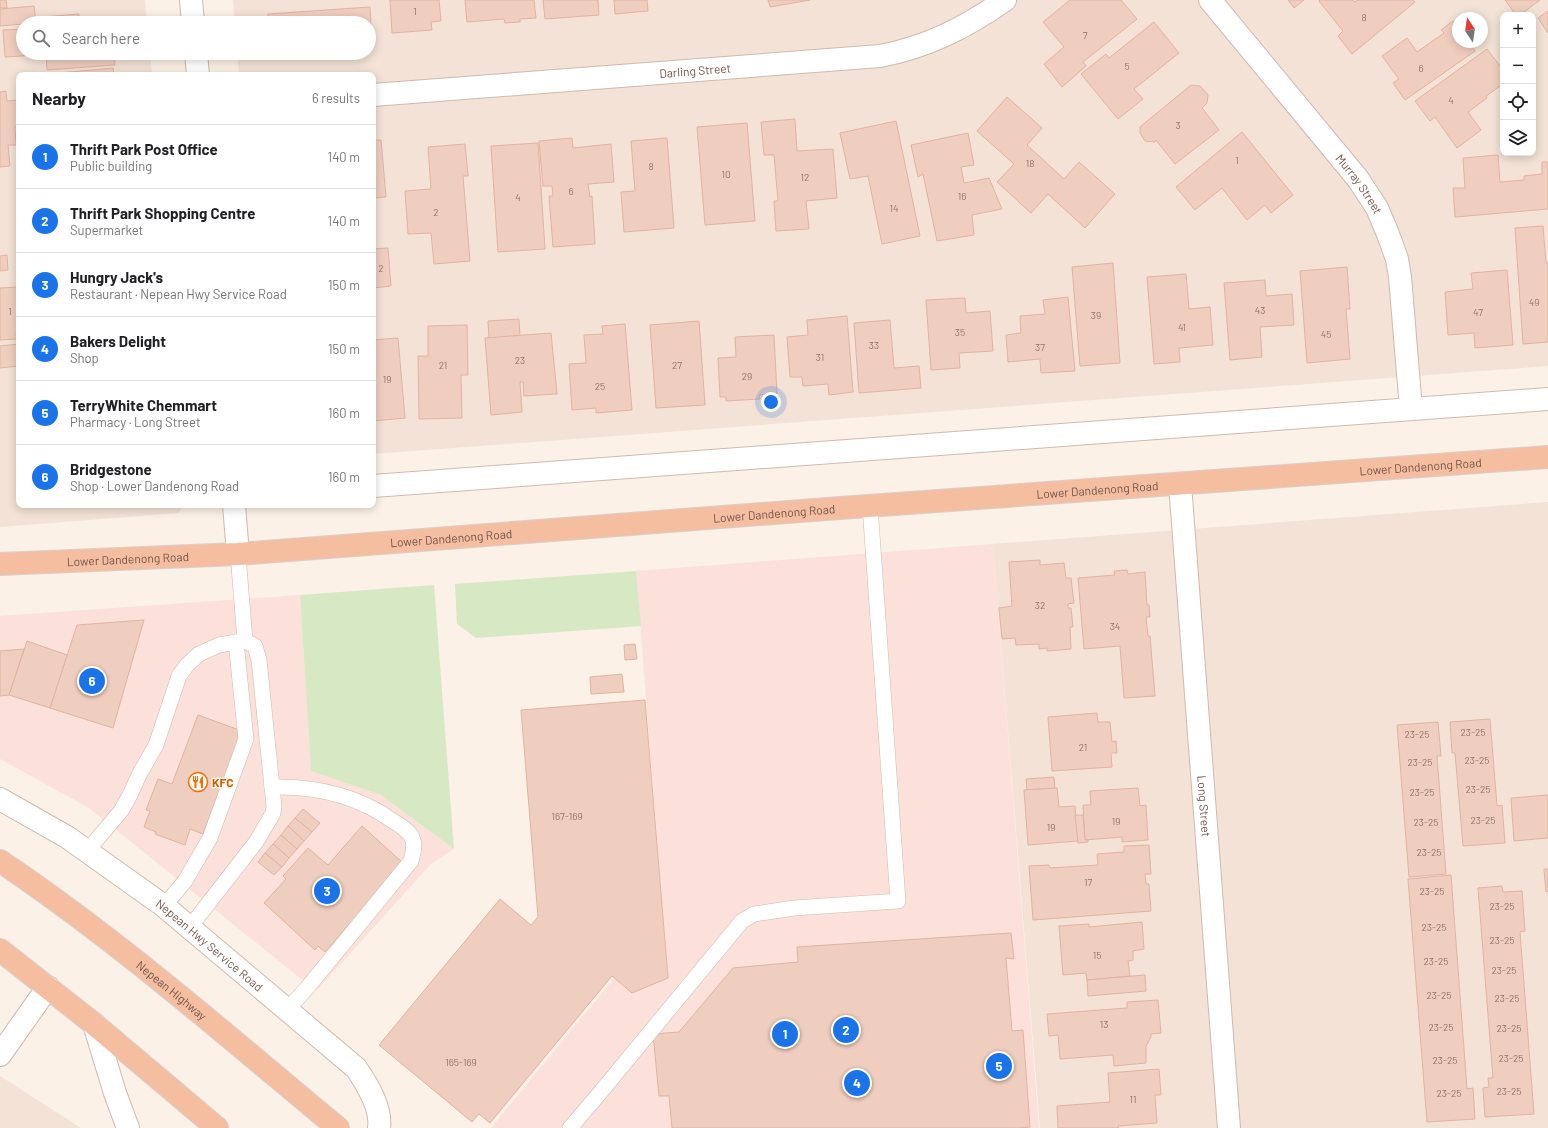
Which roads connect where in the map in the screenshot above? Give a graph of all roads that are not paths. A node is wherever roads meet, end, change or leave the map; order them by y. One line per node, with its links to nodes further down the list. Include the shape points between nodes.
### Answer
1 (191, 0): 4 (street)
2 (1004, 0): 7 (street, Darling Street, via 980,18 932,42 880,56)
3 (1210, 0): 9 (street, Murray Street, via 1358,179 1377,208 1393,247 1400,277)
4 (192, 16)
5 (197, 60): 6 (street)
6 (198, 72)
7 (376, 95)
8 (1548, 400): 9 (street)
9 (1411, 409): 12 (street)
10 (1548, 457): 11 (highway, Lower Dandenong Road)
11 (1180, 484): 13 (highway, Lower Dandenong Road); 35 (street, Long Street)
12 (376, 486)
13 (870, 506): 15 (highway, Lower Dandenong Road); 34 (lane, via 898,901 794,908 754,914 742,921)
14 (234, 508): 15 (street)
15 (238, 554): 16 (highway, Lower Dandenong Road); 17 (lane)
16 (0, 564)
17 (240, 642): 18 (lane, via 255,646 259,660); 20 (lane, via 219,645 199,654 187,665 179,676 156,745 130,795 121,811); 22 (lane, via 246,739 210,838 185,881)
18 (272, 787): 23 (lane, via 274,806 268,822 256,842); 26 (lane, via 294,786 323,790 367,804 407,830 414,848 411,861)
19 (0, 799): 20 (street, Nepean Hwy Service Road)
20 (87, 851): 22 (street, Nepean Hwy Service Road)
21 (0, 861): 32 (highway, Nepean Highway, via 128,954)
22 (164, 906): 23 (street, Nepean Hwy Service Road)
23 (190, 927): 26 (street, Nepean Hwy Service Road)
24 (0, 950): 25 (highway)
25 (48, 987): 27 (highway); 28 (street)
26 (288, 1009): 33 (street, Nepean Hwy Service Road, via 356,1068 374,1102)
27 (94, 1024): 30 (street); 31 (highway)
28 (7, 1030): 29 (street)
29 (0, 1055)
30 (128, 1128)
31 (217, 1128)
32 (338, 1128)
33 (379, 1128)
34 (570, 1128)
35 (1229, 1128)

